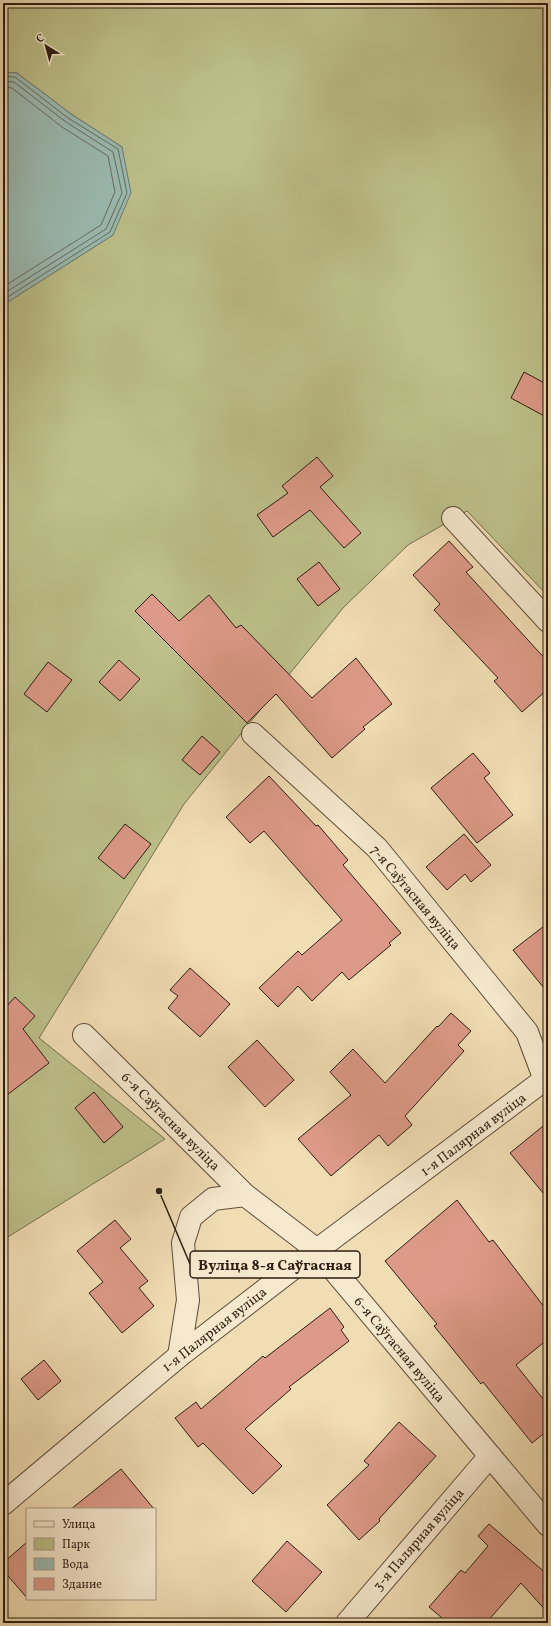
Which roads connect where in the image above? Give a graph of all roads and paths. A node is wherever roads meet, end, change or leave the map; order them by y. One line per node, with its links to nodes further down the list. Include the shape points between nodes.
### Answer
1 (452, 518): 2 (street)
2 (548, 621)
3 (254, 734): 5 (street, 7-я Саўгасная вуліца, via 376,848 527,1032)
4 (84, 1035): 6 (street, 6-я Саўгасная вуліца)
5 (547, 1080): 7 (street, 1-я Палярная вуліца)
6 (245, 1195): 7 (street, 6-я Саўгасная вуліца); 8 (street, via 213,1199 191,1217 183,1243 188,1300)
7 (316, 1250): 8 (street, 1-я Палярная вуліца); 9 (street, 6-я Саўгасная вуліца)
8 (179, 1356): 10 (street, 1-я Палярная вуліца)
9 (490, 1456): 11 (street, 6-я Саўгасная вуліца); 12 (street, 3-я Палярная вуліца)
10 (3, 1504)
11 (548, 1525)
12 (346, 1623)

